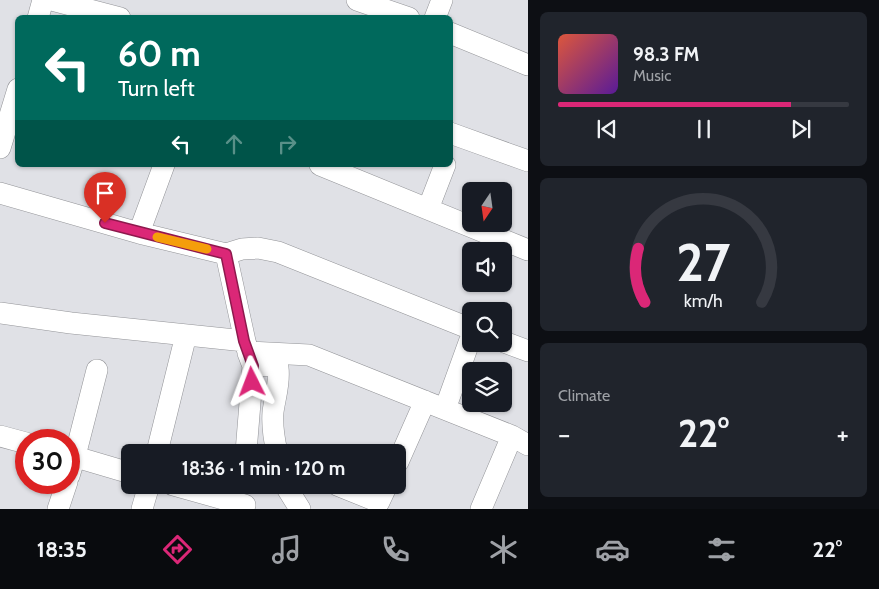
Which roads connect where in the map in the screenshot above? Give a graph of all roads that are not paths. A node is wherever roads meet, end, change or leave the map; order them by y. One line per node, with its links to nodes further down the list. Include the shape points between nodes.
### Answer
1 (43, 0): 5 (street)
2 (52, 0): 6 (street)
3 (357, 0): 7 (street)
4 (442, 0): 8 (street)
5 (39, 15)
6 (109, 15)
7 (400, 15)
8 (436, 15)
9 (453, 34): 10 (street)
10 (526, 59)
11 (15, 109): 12 (street)
12 (12, 128): 14 (street)
13 (453, 140): 15 (street)
14 (0, 148)
15 (528, 161)
16 (163, 167): 21 (street)
17 (325, 167): 20 (street)
18 (444, 167): 20 (street)
19 (0, 193): 21 (street)
20 (428, 209): 22 (street)
21 (140, 233): 23 (street)
22 (528, 250)
23 (226, 254): 25 (street, via 250,248 278,252); 30 (street)
24 (0, 313): 26 (street)
25 (462, 325)
26 (186, 335): 30 (street); 37 (street)
27 (512, 345): 28 (street)
28 (528, 351)
29 (463, 352): 32 (street)
30 (249, 353): 32 (street, via 309,355); 38 (street); 39 (street, via 278,368 273,414)
31 (97, 370): 33 (street)
32 (435, 405): 36 (street); 40 (street)
33 (80, 430)
34 (0, 436): 35 (street)
35 (15, 440)
36 (520, 440): 53 (street)
37 (159, 444)
38 (246, 444)
39 (275, 444)
40 (406, 450)
41 (80, 464): 42 (street)
42 (121, 471)
43 (63, 494): 50 (street)
44 (146, 494): 51 (street)
45 (216, 494): 49 (street)
46 (291, 494): 52 (street)
47 (360, 494): 48 (street, via 380,502)
48 (383, 494)
49 (245, 500)
50 (58, 509)
51 (142, 509)
52 (300, 509)
53 (481, 509)

